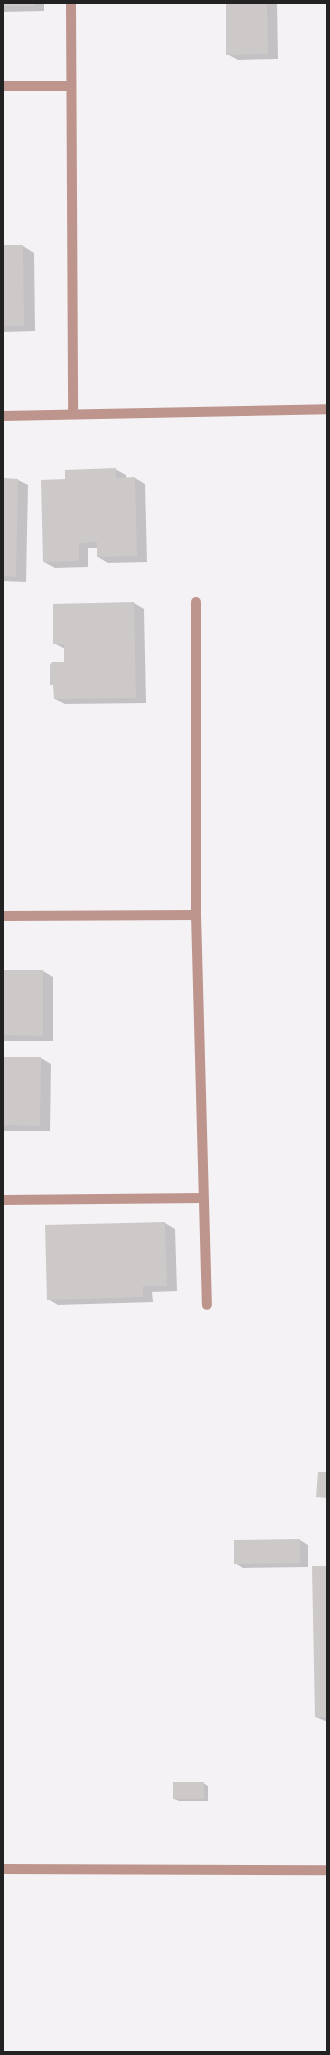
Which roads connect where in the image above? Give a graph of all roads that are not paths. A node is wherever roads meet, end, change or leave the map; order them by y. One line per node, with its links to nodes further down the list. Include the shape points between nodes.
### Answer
1 (71, 3): 3 (street)
2 (3, 86): 3 (street)
3 (71, 86): 5 (street)
4 (327, 409): 5 (street)
5 (74, 414): 6 (street)
6 (3, 416)
7 (196, 602): 8 (street)
8 (196, 915): 9 (street); 10 (street)
9 (3, 916)
10 (203, 1198): 11 (street); 12 (street)
11 (3, 1200)
12 (207, 1304)
13 (3, 1869): 14 (street)
14 (327, 1870)

